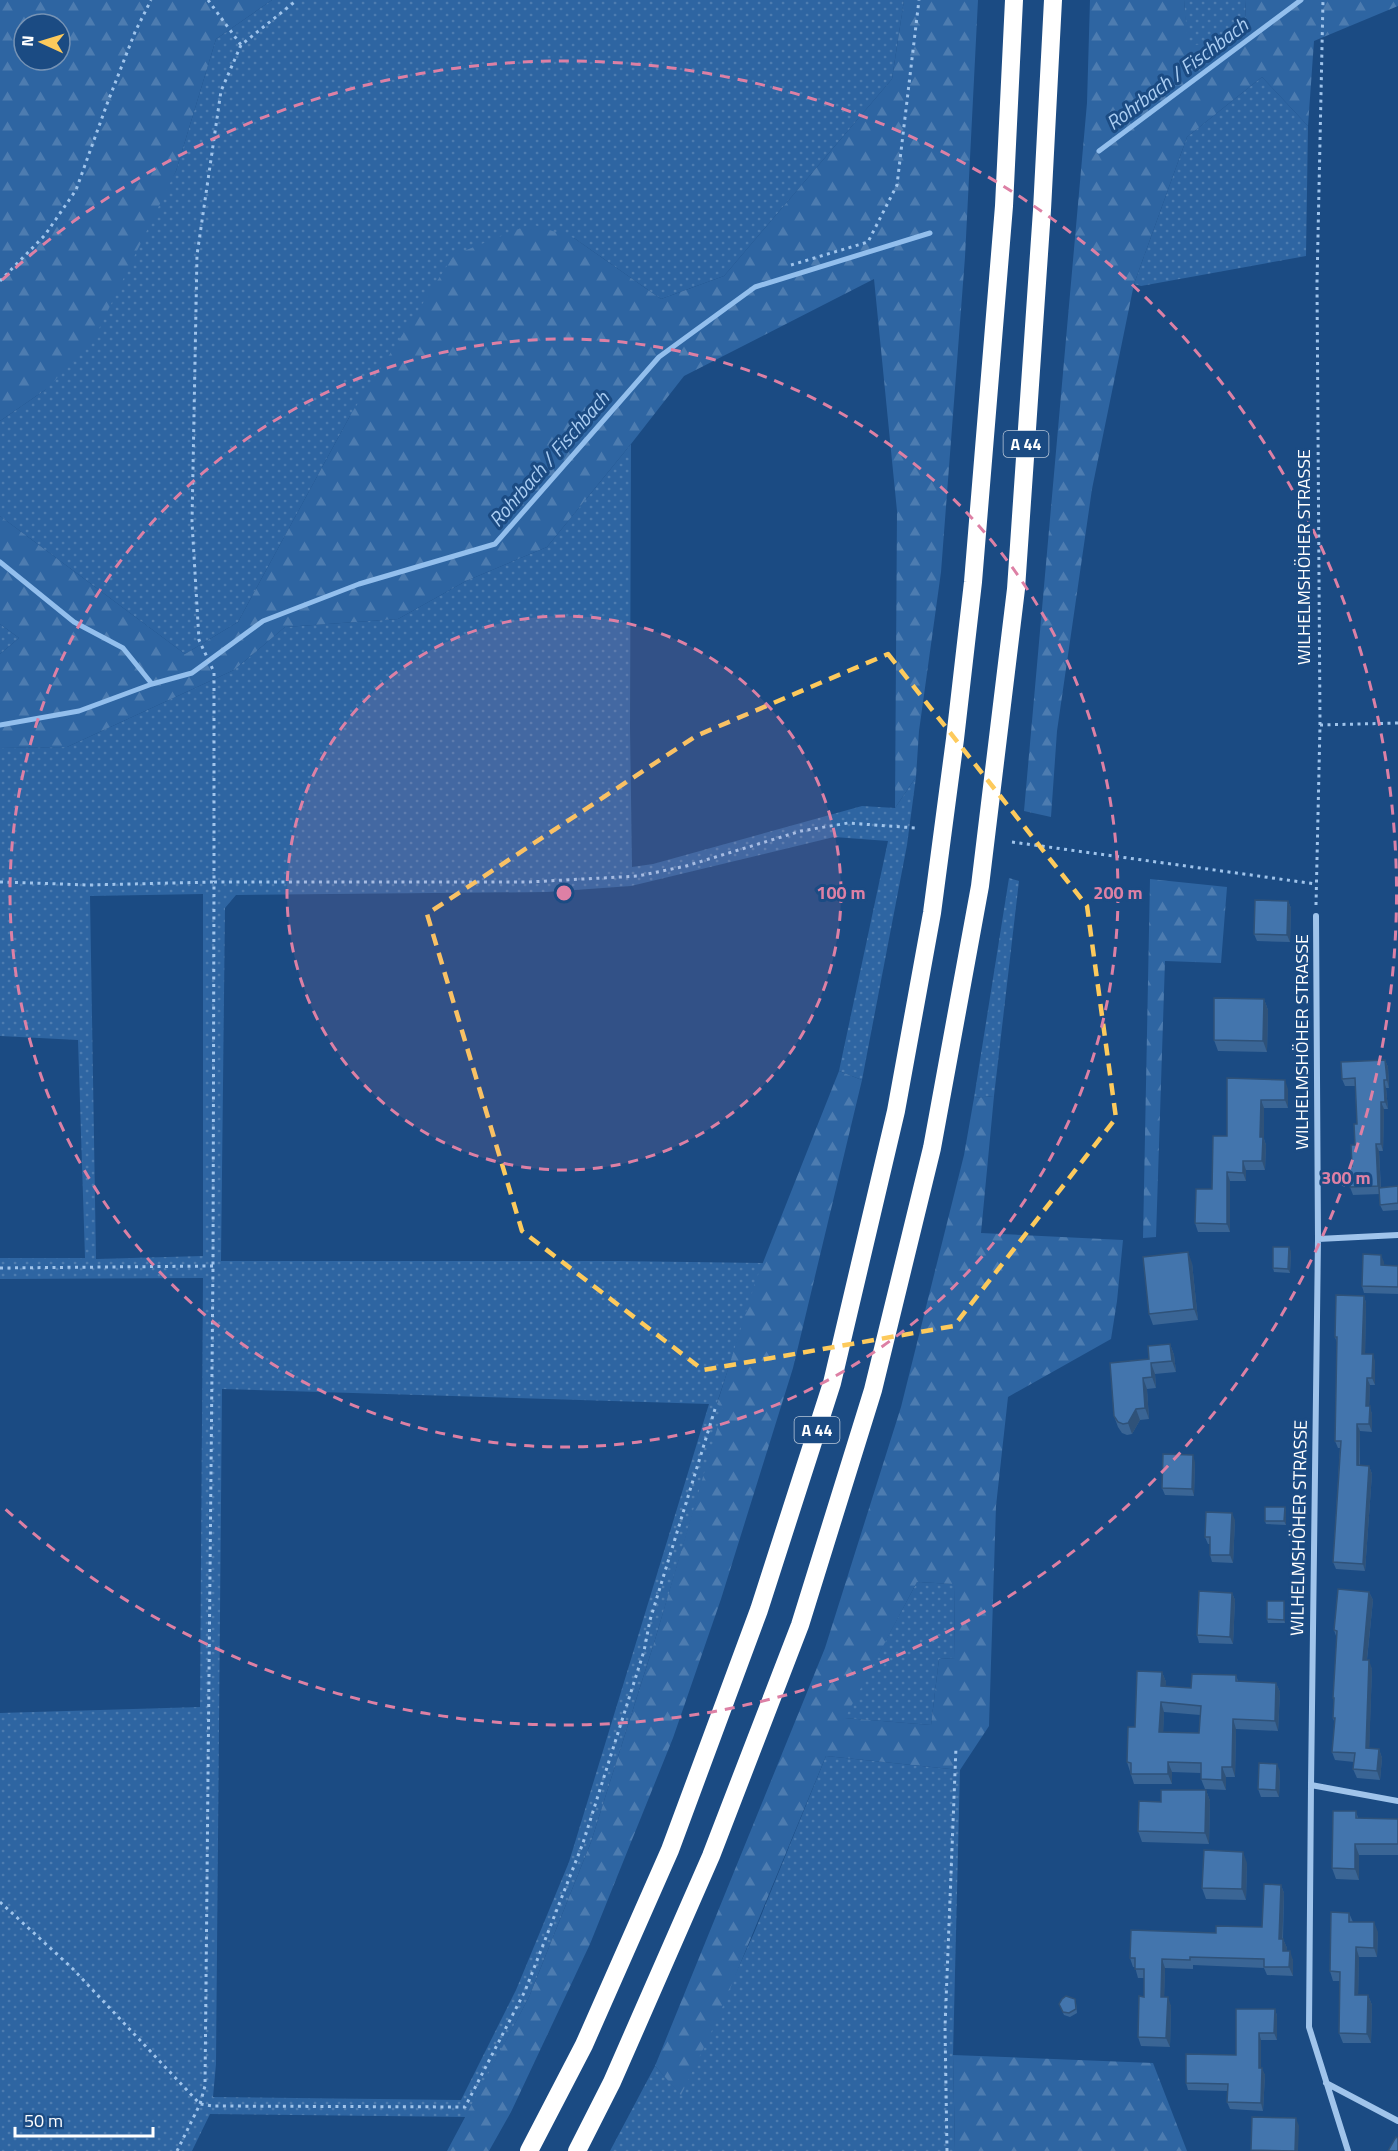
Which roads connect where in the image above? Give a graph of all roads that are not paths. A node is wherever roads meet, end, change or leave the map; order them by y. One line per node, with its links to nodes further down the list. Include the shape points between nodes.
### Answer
1 (1014, 0): 10 (highway, A 44, via 1004,206 973,582 932,913 896,1111 832,1383 759,1610 670,1850 584,2045)
2 (1053, 0): 11 (highway, A 44, via 1016,589 980,886 932,1148 873,1390 800,1625 711,1856 612,2082)
3 (1316, 916): 5 (street, WILHELMSHÖHER STRASSE)
4 (1398, 1235): 5 (street)
5 (1318, 1239): 6 (street, WILHELMSHÖHER STRASSE)
6 (1311, 1785): 7 (street); 8 (street, WILHELMSHÖHER STRASSE, via 1309,2027)
7 (1398, 1801)
8 (1326, 2083): 9 (street); 12 (street, WILHELMSHÖHER STRASSE)
9 (1398, 2121)
10 (529, 2151)
11 (577, 2151)
12 (1348, 2151)

